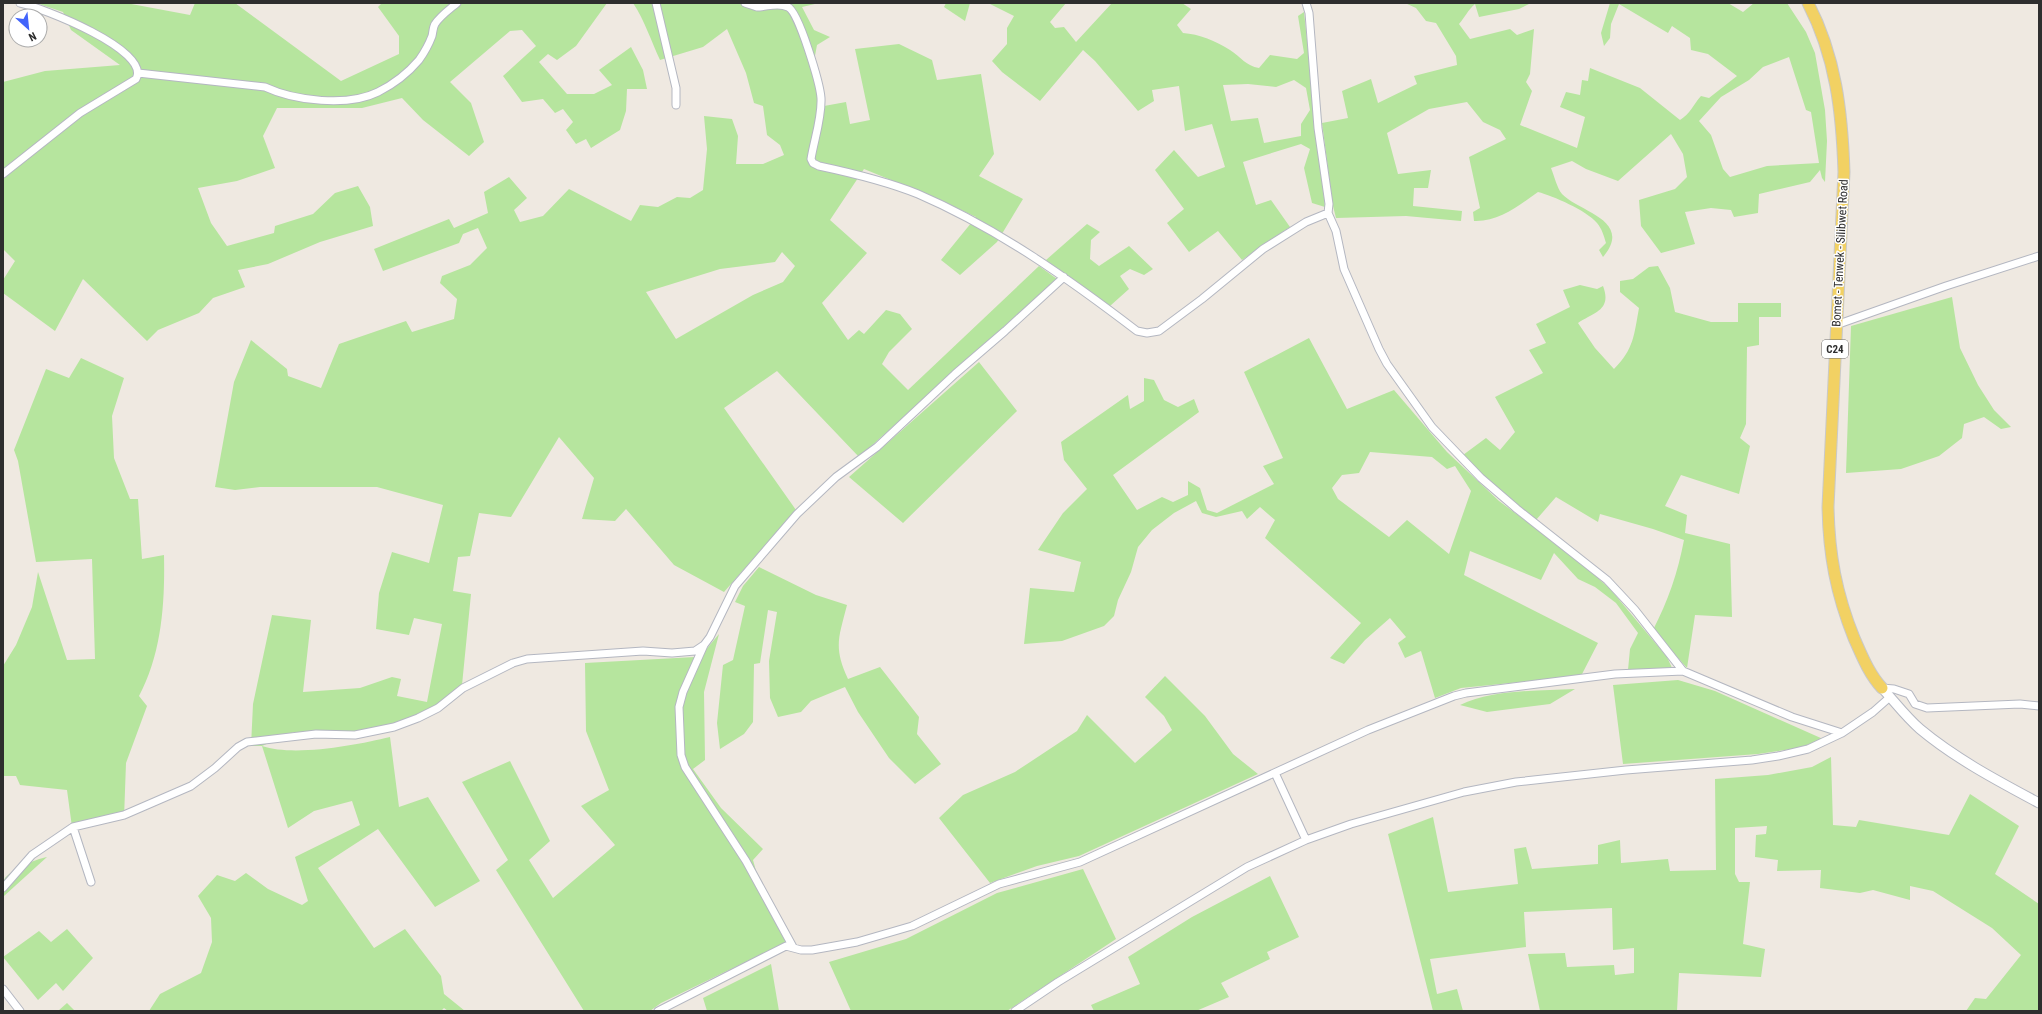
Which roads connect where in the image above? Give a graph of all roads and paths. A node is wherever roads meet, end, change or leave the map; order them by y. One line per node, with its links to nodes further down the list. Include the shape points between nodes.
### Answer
1 (20, 3): 7 (street, via 58,16 108,40 126,54)
2 (457, 3): 7 (street, via 434,25 432,35 420,58 406,73 377,93 327,101 283,95 265,87)
3 (656, 3): 8 (street, via 676,88)
4 (745, 3): 12 (street, via 756,7 788,7 800,23 821,98 811,159 813,163 917,194 951,209)
5 (1306, 3): 10 (street)
6 (1808, 3): 13 (main road, Bomet - Tenwek - Silibwet Road / C24, via 1827,46 1835,73 1843,129 1844,172)
7 (138, 74): 9 (street, via 136,79 80,113)
8 (676, 105)
9 (3, 174)
10 (1328, 213): 12 (street, via 1306,222 1263,249 1159,331 1137,331); 15 (street, via 1336,231 1349,282 1379,350 1432,427 1486,482 1607,580 1635,610)
11 (2039, 256): 13 (street)
12 (1064, 277): 14 (street, via 877,447 836,477 797,514 736,586)
13 (1836, 325): 16 (main road, Bomet - Tenwek - Silibwet Road / C24, via 1828,507 1834,580 1864,663)
14 (704, 645): 21 (street, via 695,650 672,653 643,651 527,659 502,668 463,688 438,708 394,727 355,735 316,734 247,742 233,750 216,768 190,786 124,815); 25 (street, via 679,707 684,767 746,861)
15 (1683, 671): 18 (street, via 1792,717); 19 (street, via 1616,674 1454,696 1368,730)
16 (1886, 693): 17 (street, via 1894,689 1909,694 1915,704 1927,708 2020,704); 18 (street, via 1873,712); 20 (main road, C24, via 1919,728 1947,749)
17 (2039, 706)
18 (1842, 734): 22 (street, via 1808,749 1752,760 1516,782 1464,792 1351,824)
19 (1275, 773): 22 (street); 25 (street, via 1080,862 999,884 912,926 857,942 812,950)
20 (2039, 803)
21 (73, 827): 23 (street); 24 (street, via 32,855)
22 (1306, 840): 29 (street, via 1247,867 1189,901)
23 (92, 882)
24 (3, 888)
25 (793, 947): 28 (street, via 786,946)
26 (3, 989): 27 (street)
27 (20, 1011)
28 (658, 1011)
29 (1015, 1011)

